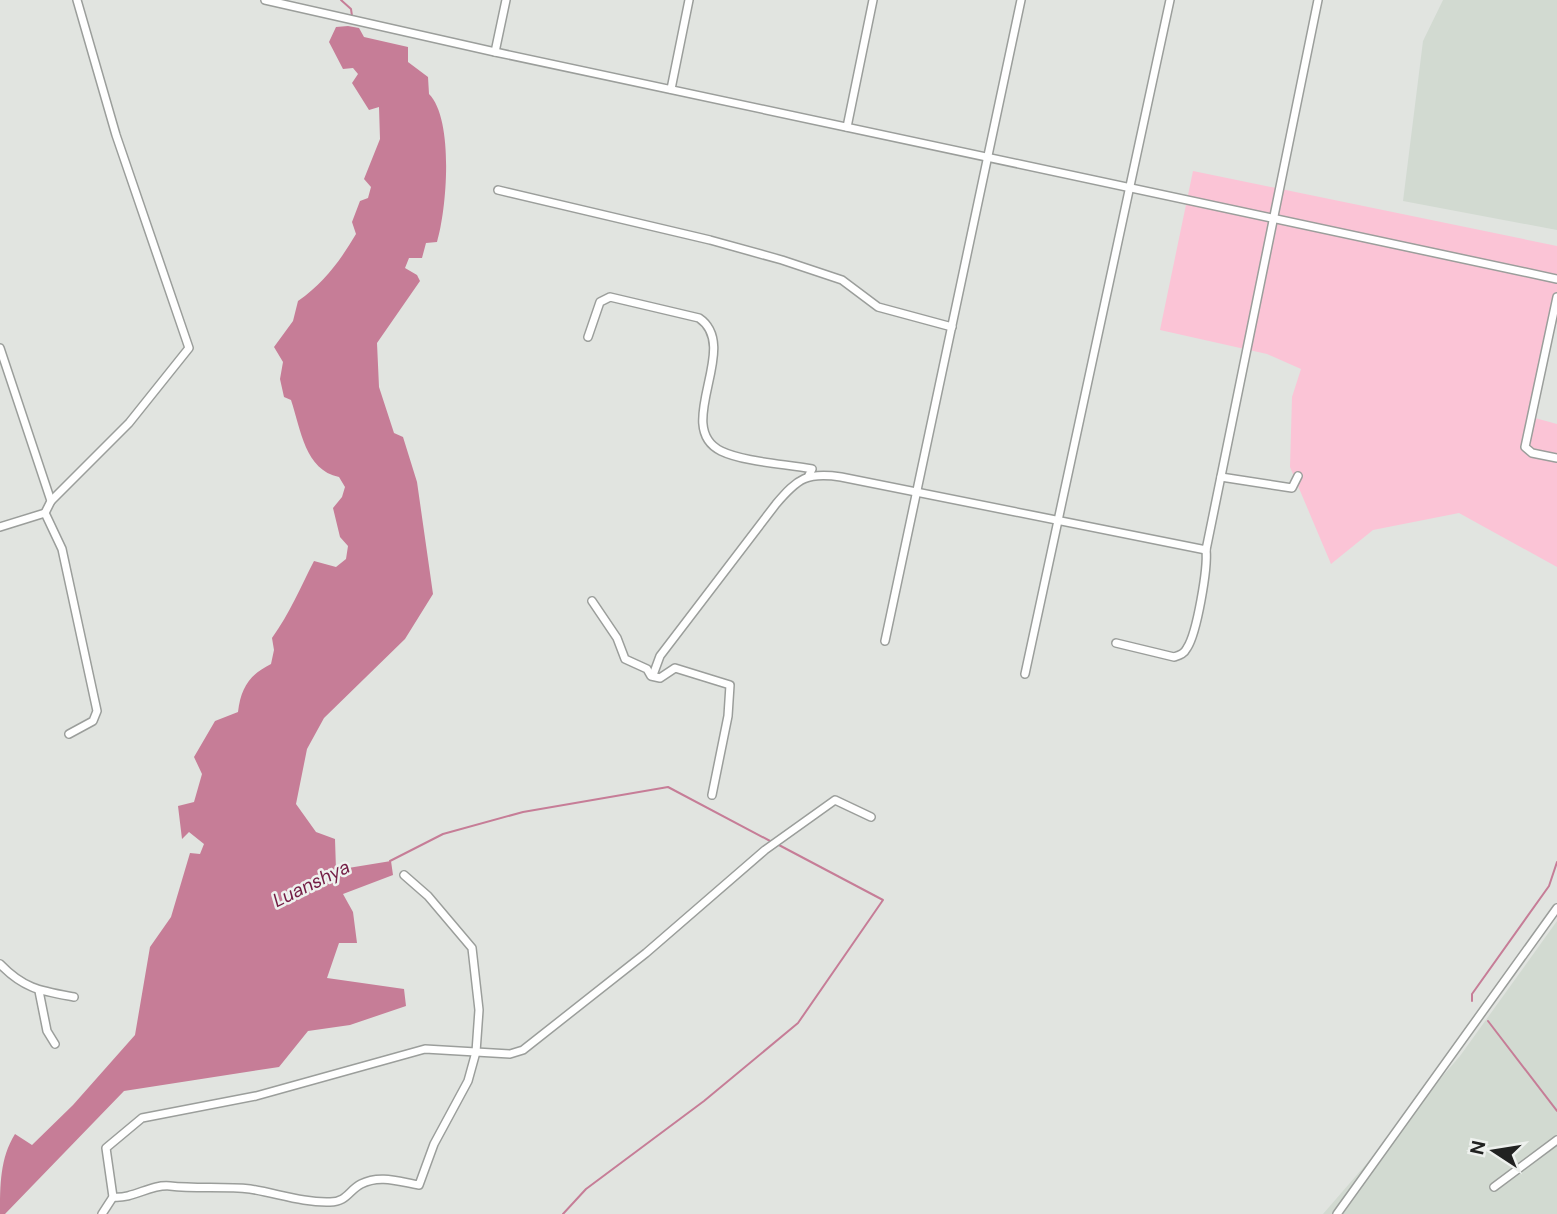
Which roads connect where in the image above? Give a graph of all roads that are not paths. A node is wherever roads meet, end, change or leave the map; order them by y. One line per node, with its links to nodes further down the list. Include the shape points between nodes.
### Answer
1 (77, 0): 26 (street, via 116,135 189,348 129,422)
2 (265, 0): 9 (street)
3 (506, 0): 9 (street)
4 (690, 0): 10 (street)
5 (873, 0): 11 (street)
6 (1021, 0): 12 (street)
7 (1170, 0): 13 (street)
8 (1318, 0): 15 (street)
9 (495, 52): 10 (street)
10 (671, 89): 11 (street)
11 (847, 127): 12 (street)
12 (987, 156): 13 (street); 18 (street)
13 (1129, 188): 15 (street); 28 (street)
14 (498, 190): 18 (street, via 782,260 842,280 878,307)
15 (1275, 219): 16 (street); 24 (street)
16 (1557, 279)
17 (1557, 297): 21 (street, via 1525,447)
18 (952, 327): 25 (street)
19 (588, 337): 22 (street, via 600,302 610,297 699,318 715,342 702,422 706,436 723,452 812,468)
20 (0, 348): 26 (street)
21 (1557, 458)
22 (809, 475): 25 (street, via 831,475); 35 (street, via 776,504 654,664)
23 (1298, 476): 24 (street, via 1292,488)
24 (1221, 477): 30 (street)
25 (915, 493): 28 (street); 32 (street)
26 (51, 501): 27 (street)
27 (45, 513): 29 (street); 36 (street, via 62,549 97,711 93,721)
28 (1058, 521): 30 (street); 34 (street)
29 (0, 527)
30 (1206, 550): 33 (street, via 1194,629 1181,655)
31 (592, 601): 35 (street, via 625,659)
32 (885, 641)
33 (1116, 643)
34 (1025, 674)
35 (653, 675): 37 (street, via 660,678 675,668 730,685 729,716)
36 (69, 734)
37 (712, 795)
38 (871, 817): 45 (street, via 846,803 829,802 523,1050)
39 (404, 875): 45 (street, via 472,948 479,1010)
40 (1557, 908): 50 (street)
41 (1, 966): 42 (street, via 17,981)
42 (39, 991): 43 (street); 44 (street, via 47,1031)
43 (74, 997)
44 (55, 1044)
45 (476, 1052): 48 (street, via 425,1049 256,1096 142,1118 106,1148); 48 (street, via 464,1090 434,1144 419,1185 382,1178 360,1184 344,1200 329,1202 247,1189 170,1186)
46 (1557, 1140): 47 (street)
47 (1494, 1187)
48 (113, 1197): 49 (street)
49 (102, 1214)
50 (1336, 1214)

